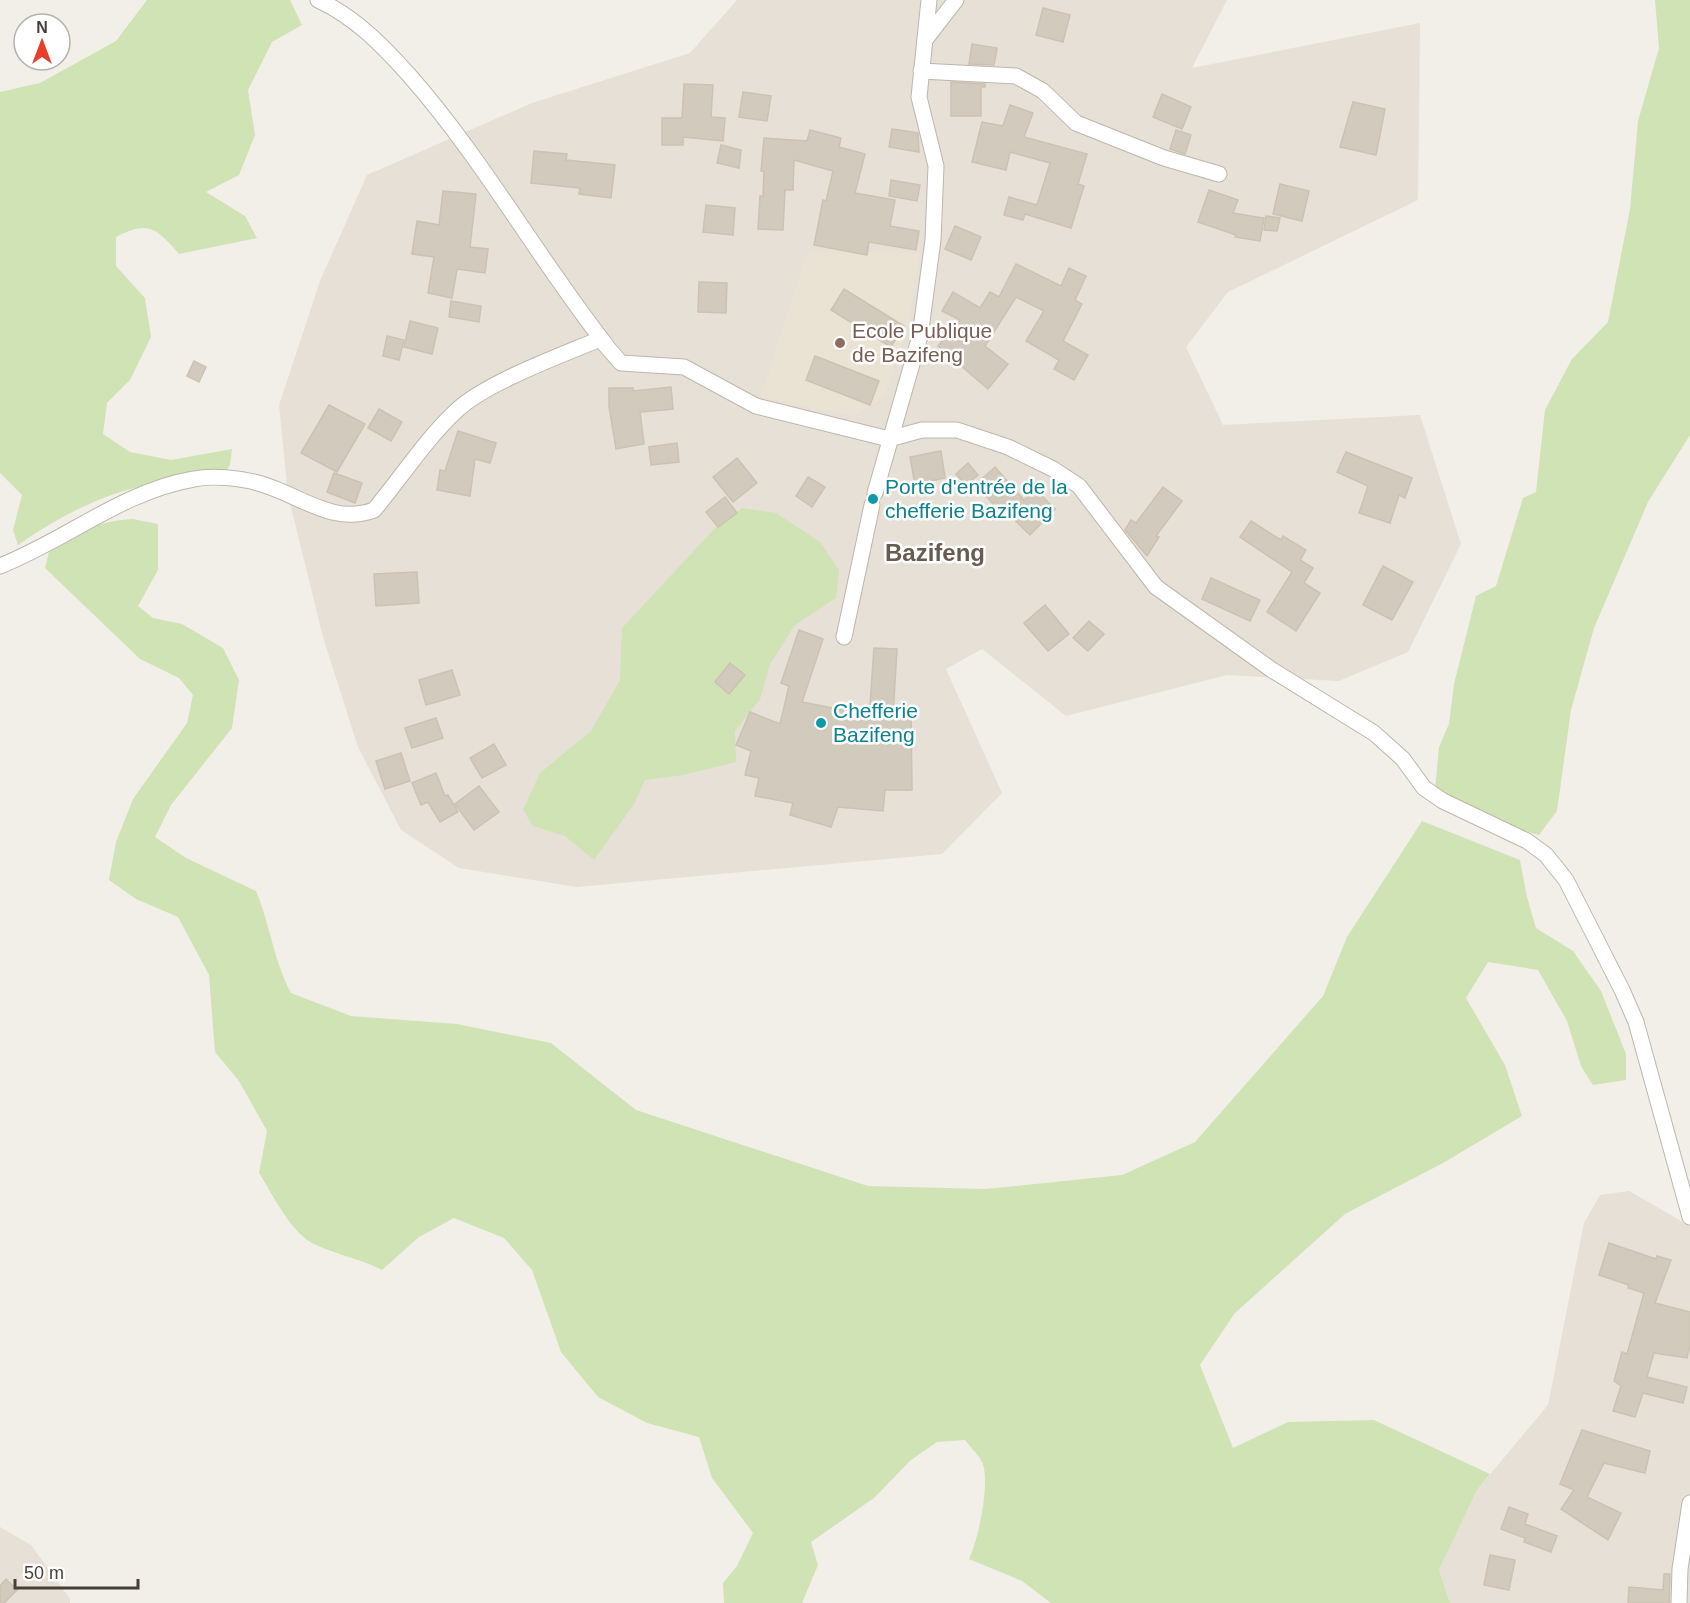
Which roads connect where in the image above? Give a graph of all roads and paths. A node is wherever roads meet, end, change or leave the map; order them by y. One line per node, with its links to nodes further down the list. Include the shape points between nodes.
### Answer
1 (318, 0): 7 (street, via 343,11 386,50 443,114 570,299)
2 (928, 0): 4 (street)
3 (956, 0): 4 (street)
4 (925, 40): 5 (street)
5 (921, 71): 6 (street, via 1016,76 1043,91 1076,123 1164,158); 8 (street, via 919,97 936,166 933,240 920,336)
6 (1219, 174)
7 (621, 363): 8 (street, via 684,368 756,406); 9 (street, via 600,339 477,395 440,427 374,510 358,516 337,514 258,483 196,478 121,504)
8 (889, 439): 10 (street); 11 (street, via 922,430 957,430 1008,447 1053,469 1079,486 1094,503 1156,587 1272,670 1374,733 1403,759 1424,788 1527,841 1546,855 1566,880 1631,1011)
9 (0, 566)
10 (844, 637)
11 (1690, 1217)
12 (1690, 1503): 13 (street)
13 (1679, 1603)

